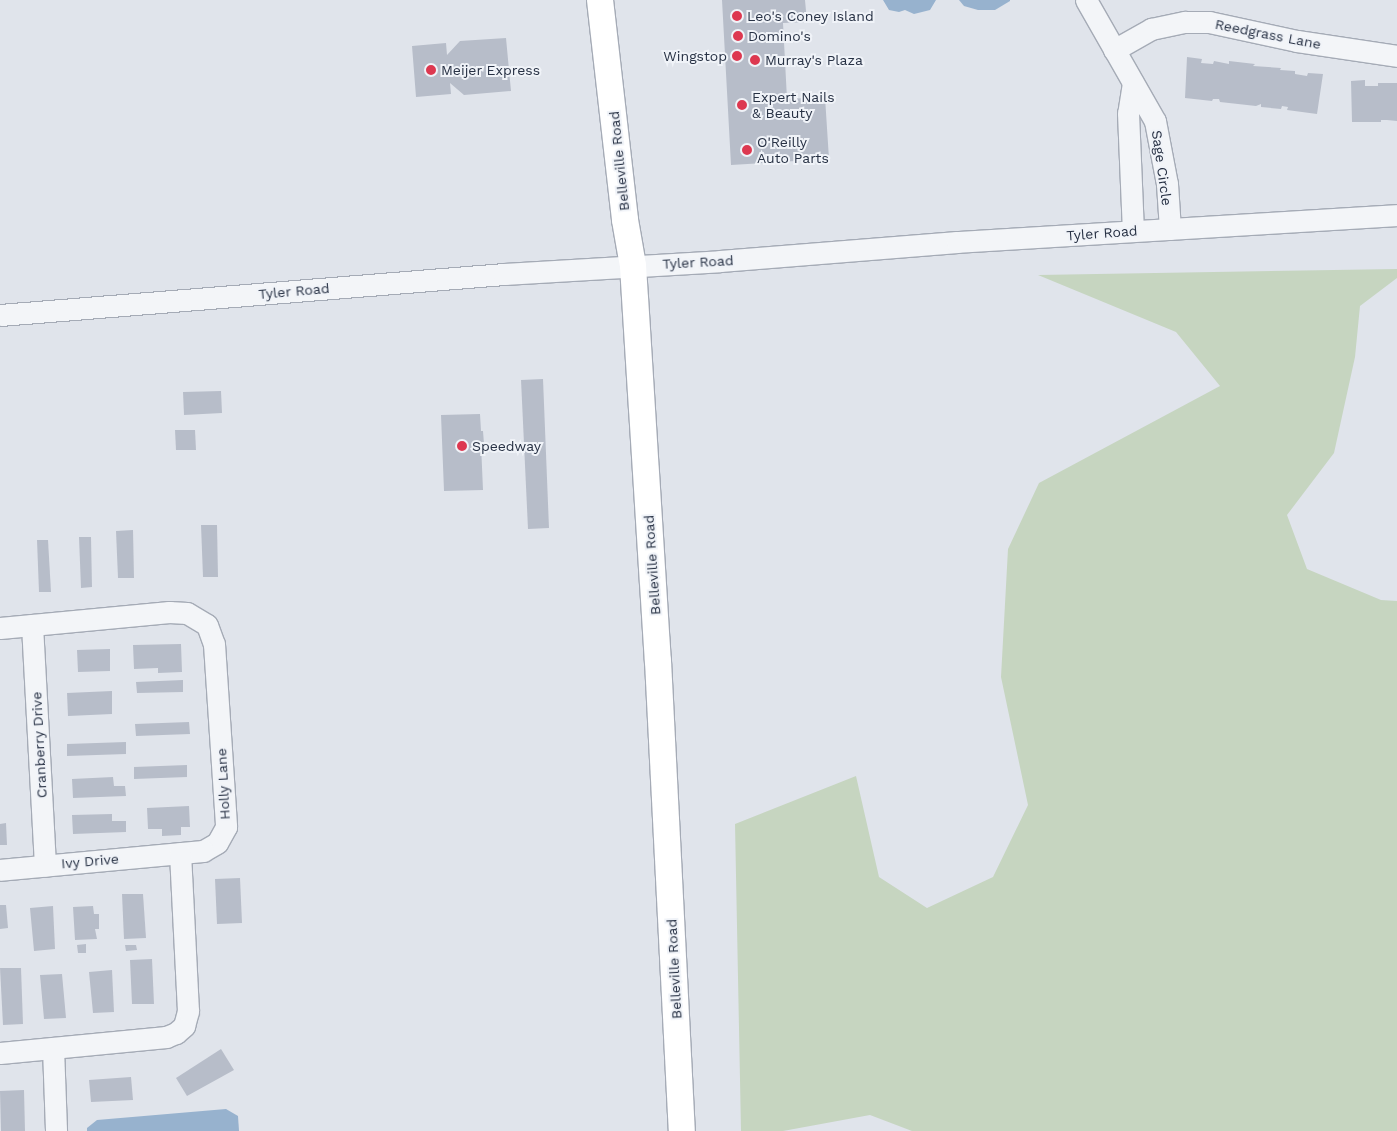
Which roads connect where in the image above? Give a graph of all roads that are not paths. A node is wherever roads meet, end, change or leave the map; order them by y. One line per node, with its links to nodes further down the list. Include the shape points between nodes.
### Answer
1 (600, 0): 9 (main road, Belleville Road)
2 (1086, 0): 3 (street, Sage Circle)
3 (1114, 50): 4 (street, Reedgrass Lane, via 1151,30 1185,22 1210,22 1297,41); 5 (street, Sage Circle)
4 (1397, 56)
5 (1133, 84): 7 (street, Sage Circle, via 1156,121 1167,184); 8 (street, Sage Circle, via 1128,113)
6 (1397, 216): 7 (street, Tyler Road)
7 (1170, 229): 8 (street, Tyler Road)
8 (1133, 231): 9 (street, Tyler Road)
9 (633, 266): 10 (street, Tyler Road); 19 (main road, Belleville Road, via 658,661)
10 (0, 315)
11 (32, 625): 12 (street, Holly Lane); 13 (street, Holly Lane, via 169,612 187,613 207,625 214,644 226,827 222,838 212,848); 14 (street, Cranberry Drive)
12 (0, 628)
13 (180, 853): 14 (street, Ivy Drive); 16 (street, via 188,1010 184,1026 166,1037)
14 (45, 866): 15 (street, Ivy Drive)
15 (0, 870)
16 (53, 1048): 17 (street); 18 (street)
17 (0, 1054)
18 (56, 1131)
19 (682, 1131)

